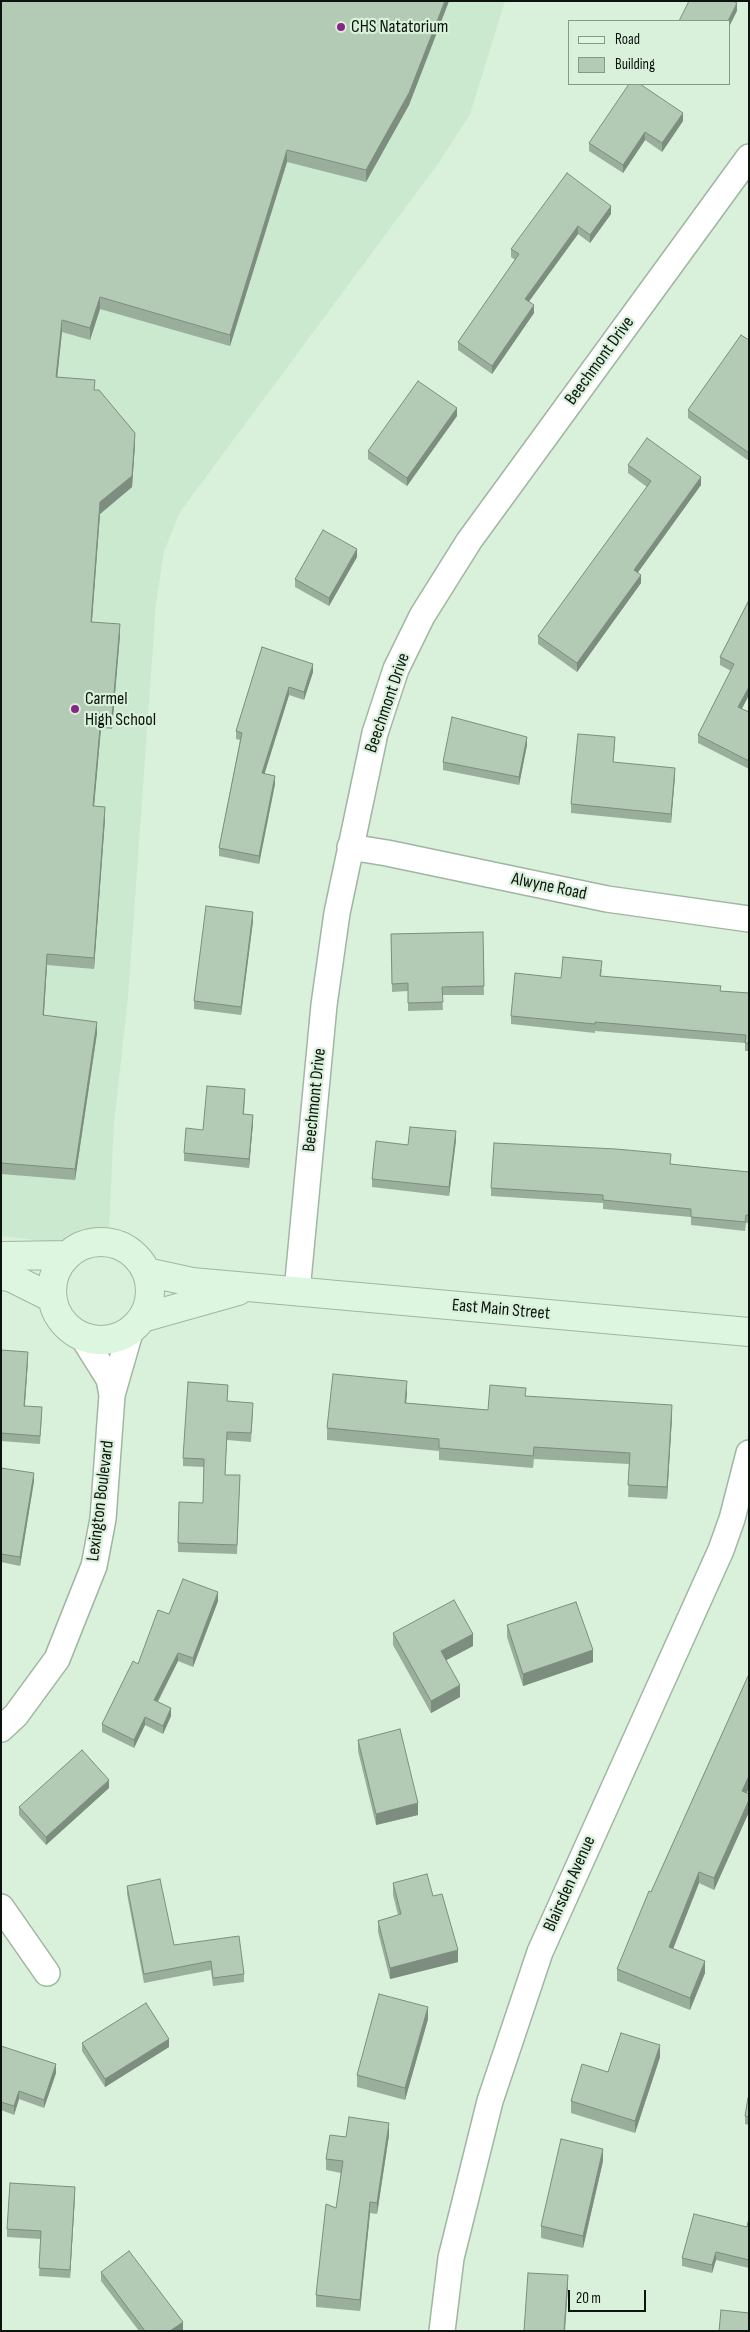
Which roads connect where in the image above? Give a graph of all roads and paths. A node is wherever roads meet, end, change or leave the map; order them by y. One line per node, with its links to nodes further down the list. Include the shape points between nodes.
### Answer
1 (749, 157): 2 (street, Beechmont Drive, via 469,542 422,616 396,669 375,733)
2 (350, 847): 3 (street, Alwyne Road, via 607,899); 9 (street, Beechmont Drive, via 324,1005)
3 (749, 919)
4 (68, 1255): 5 (main road); 6 (main road, via 81,1246 97,1242 113,1244 128,1250); 10 (main road, via 52,1283)
5 (1, 1256)
6 (146, 1272): 8 (main road, East Main Street, via 192,1282); 11 (main road, via 150,1291 148,1307)
7 (1, 1276): 10 (main road, via 10,1277)
8 (254, 1286): 9 (main road, East Main Street); 11 (main road, East Main Street)
9 (297, 1291): 12 (main road, East Main Street)
10 (52, 1298): 13 (main road, via 68,1328)
11 (136, 1324): 13 (main road, via 113,1339 97,1340); 14 (street, Lexington Boulevard)
12 (749, 1332)
13 (82, 1336): 14 (street, Lexington Boulevard, via 109,1379)
14 (112, 1395): 16 (street, Lexington Boulevard, via 103,1519 94,1566 57,1660 16,1715)
15 (749, 1453): 19 (street, Blairsden Avenue, via 721,1550 540,1952 490,2101 451,2258)
16 (1, 1729)
17 (1, 1907): 18 (street)
18 (47, 1973)
19 (442, 2331)

